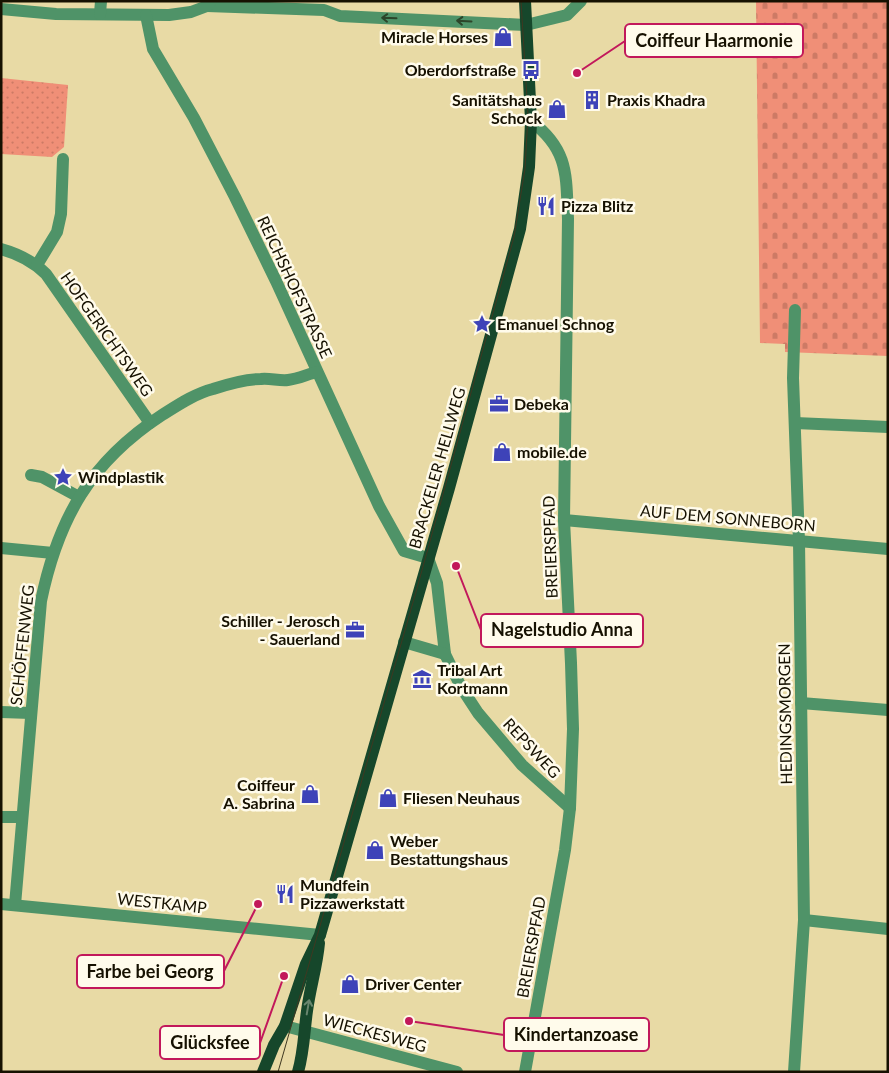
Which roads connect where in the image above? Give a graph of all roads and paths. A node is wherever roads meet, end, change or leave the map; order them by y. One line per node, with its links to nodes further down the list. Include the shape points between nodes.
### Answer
1 (101, 1): 6 (street)
2 (525, 1): 8 (main road, BRACKELER HELLWEG)
3 (581, 1): 8 (street, via 567,15)
4 (209, 3): 7 (street, via 191,12); 8 (street, one-way to 4, via 340,16 324,10)
5 (1, 9): 6 (street)
6 (100, 14): 7 (street)
7 (146, 15): 14 (street, REICHSHOFSTRASSE, via 153,49 235,197)
8 (526, 25): 9 (main road, BRACKELER HELLWEG)
9 (530, 121): 20 (street, BREIERSPFAD, via 553,141 564,162 566,180); 25 (main road, BRACKELER HELLWEG, via 529,167 520,229)
10 (63, 159): 12 (street, via 58,232)
11 (1, 249): 12 (street, HOFGERICHTSWEG)
12 (37, 264): 15 (street, HOFGERICHTSWEG)
13 (795, 310): 16 (street, HEDINGSMORGEN)
14 (317, 372): 15 (street, SCHÖFFENWEG, via 288,380 261,378 210,389); 25 (street, REICHSHOFSTRASSE, via 379,506 404,551)
15 (150, 423): 19 (street, SCHÖFFENWEG, via 111,457)
16 (795, 423): 17 (street); 21 (street, HEDINGSMORGEN)
17 (888, 427)
18 (31, 476): 19 (street, via 42,477)
19 (79, 497): 24 (street, SCHÖFFENWEG)
20 (564, 520): 21 (street, AUF DEM SONNEBORN); 32 (street, BREIERSPFAD, via 572,672)
21 (799, 541): 23 (street, AUF DEM SONNEBORN); 28 (street, HEDINGSMORGEN)
22 (1, 548): 24 (street)
23 (888, 549)
24 (53, 553): 31 (street, SCHÖFFENWEG, via 41,601)
25 (428, 558): 26 (main road, BRACKELER HELLWEG); 27 (street, REPSWEG, via 437,583)
26 (404, 642): 27 (street); 39 (main road, BRACKELER HELLWEG)
27 (446, 654): 32 (street, REPSWEG, via 460,687 478,713 522,765)
28 (801, 703): 29 (street); 37 (street, HEDINGSMORGEN)
29 (888, 710)
30 (1, 712): 31 (street)
31 (31, 714): 34 (street, SCHÖFFENWEG)
32 (570, 808): 45 (street, BREIERSPFAD)
33 (1, 817): 34 (street)
34 (22, 817): 36 (street, SCHÖFFENWEG)
35 (1, 904): 36 (street, WESTKAMP)
36 (15, 905): 39 (street, WESTKAMP)
37 (804, 920): 38 (street); 46 (street, HEDINGSMORGEN)
38 (888, 929)
39 (320, 935): 40 (main road, BRACKELER HELLWEG, via 306,964); 41 (main road, BRACKELER HELLWEG, one-way to 39)
40 (285, 1026): 41 (street, WIECKESWEG); 42 (main road, BRACKELER HELLWEG)
41 (306, 1032): 43 (main road, BRACKELER HELLWEG); 44 (street, WIECKESWEG)
42 (263, 1072)
43 (298, 1072)
44 (457, 1072)
45 (525, 1072)
46 (794, 1072)

